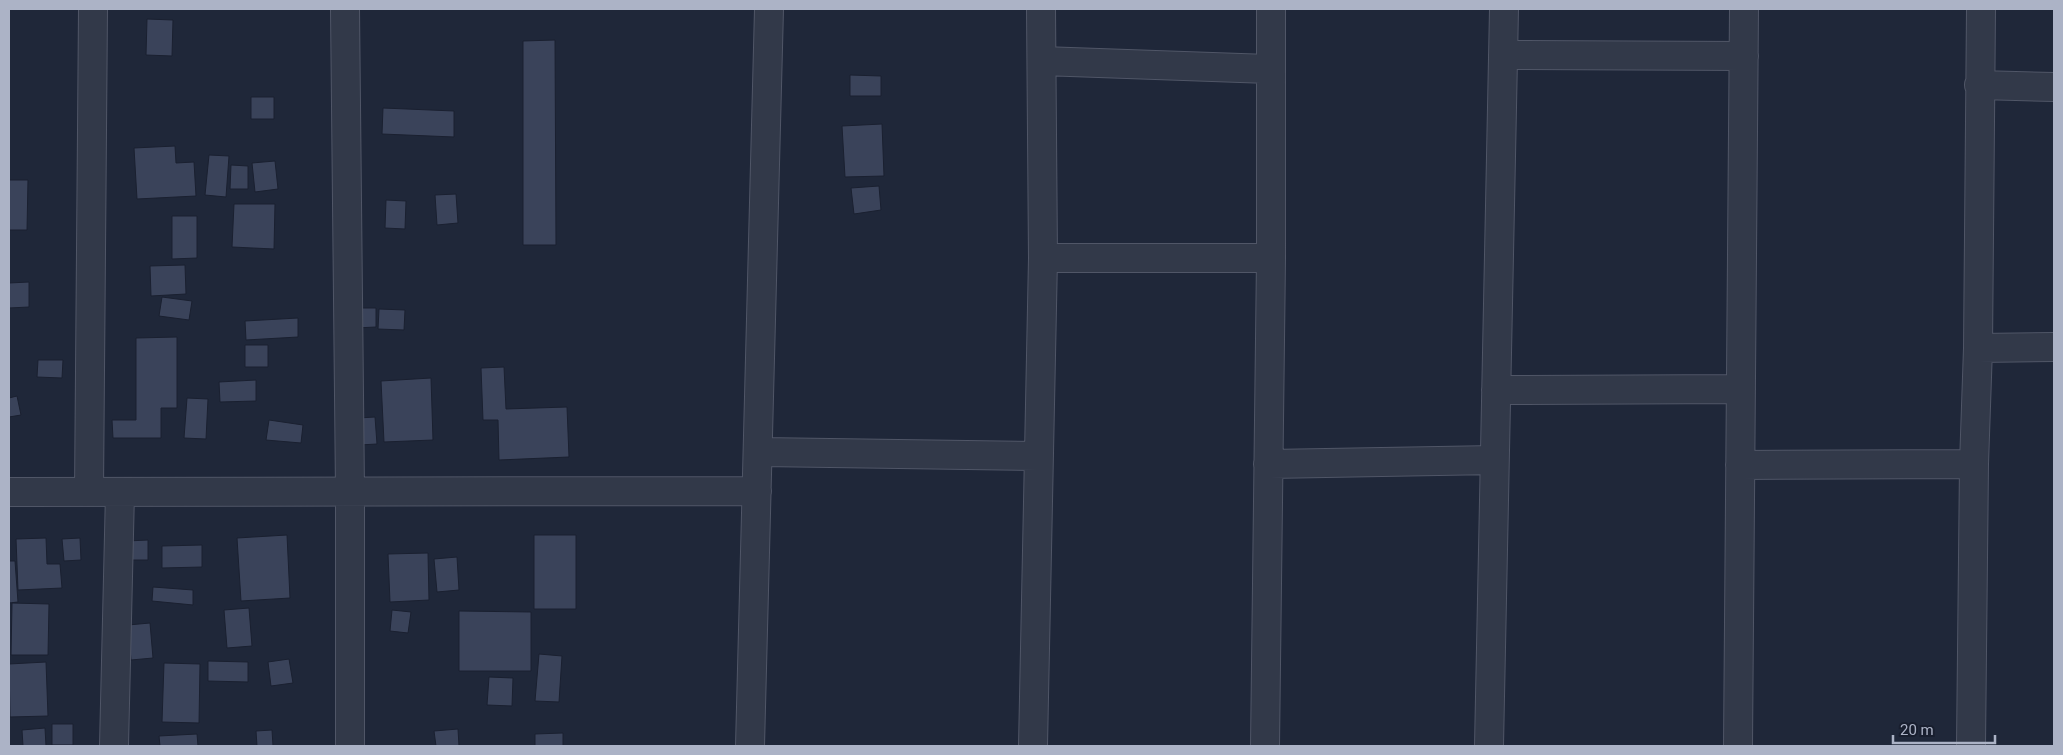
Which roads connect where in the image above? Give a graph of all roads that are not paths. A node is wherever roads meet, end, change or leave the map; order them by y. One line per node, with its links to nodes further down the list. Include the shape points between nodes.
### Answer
1 (93, 9): 31 (street)
2 (345, 9): 3 (street); 28 (street)
3 (356, 9)
4 (769, 9): 22 (street)
5 (1041, 9): 12 (street)
6 (1271, 9): 13 (street)
7 (1504, 9): 10 (street)
8 (1744, 9): 11 (street)
9 (1980, 9): 14 (street)
10 (1503, 55): 11 (street); 21 (street)
11 (1744, 56): 20 (street)
12 (1042, 62): 13 (street); 16 (street)
13 (1270, 69): 17 (street)
14 (1979, 85): 15 (street); 19 (street)
15 (2054, 87)
16 (1043, 258): 17 (street); 23 (street)
17 (1271, 258): 25 (street)
18 (2054, 347): 19 (street)
19 (1978, 348): 26 (street)
20 (1741, 388): 21 (street); 27 (street)
21 (1496, 390): 24 (street)
22 (758, 452): 23 (street); 29 (street)
23 (1039, 456): 36 (street)
24 (1494, 460): 25 (street); 38 (street)
25 (1268, 464): 37 (street)
26 (1974, 464): 27 (street); 40 (street)
27 (1740, 465): 39 (street)
28 (350, 491): 29 (street); 32 (street); 34 (street)
29 (757, 491): 35 (street)
30 (9, 492): 31 (street)
31 (89, 492): 32 (street)
32 (120, 492): 33 (street)
33 (114, 746)
34 (350, 746)
35 (750, 746)
36 (1033, 746)
37 (1266, 746)
38 (1489, 746)
39 (1738, 746)
40 (1971, 746)

